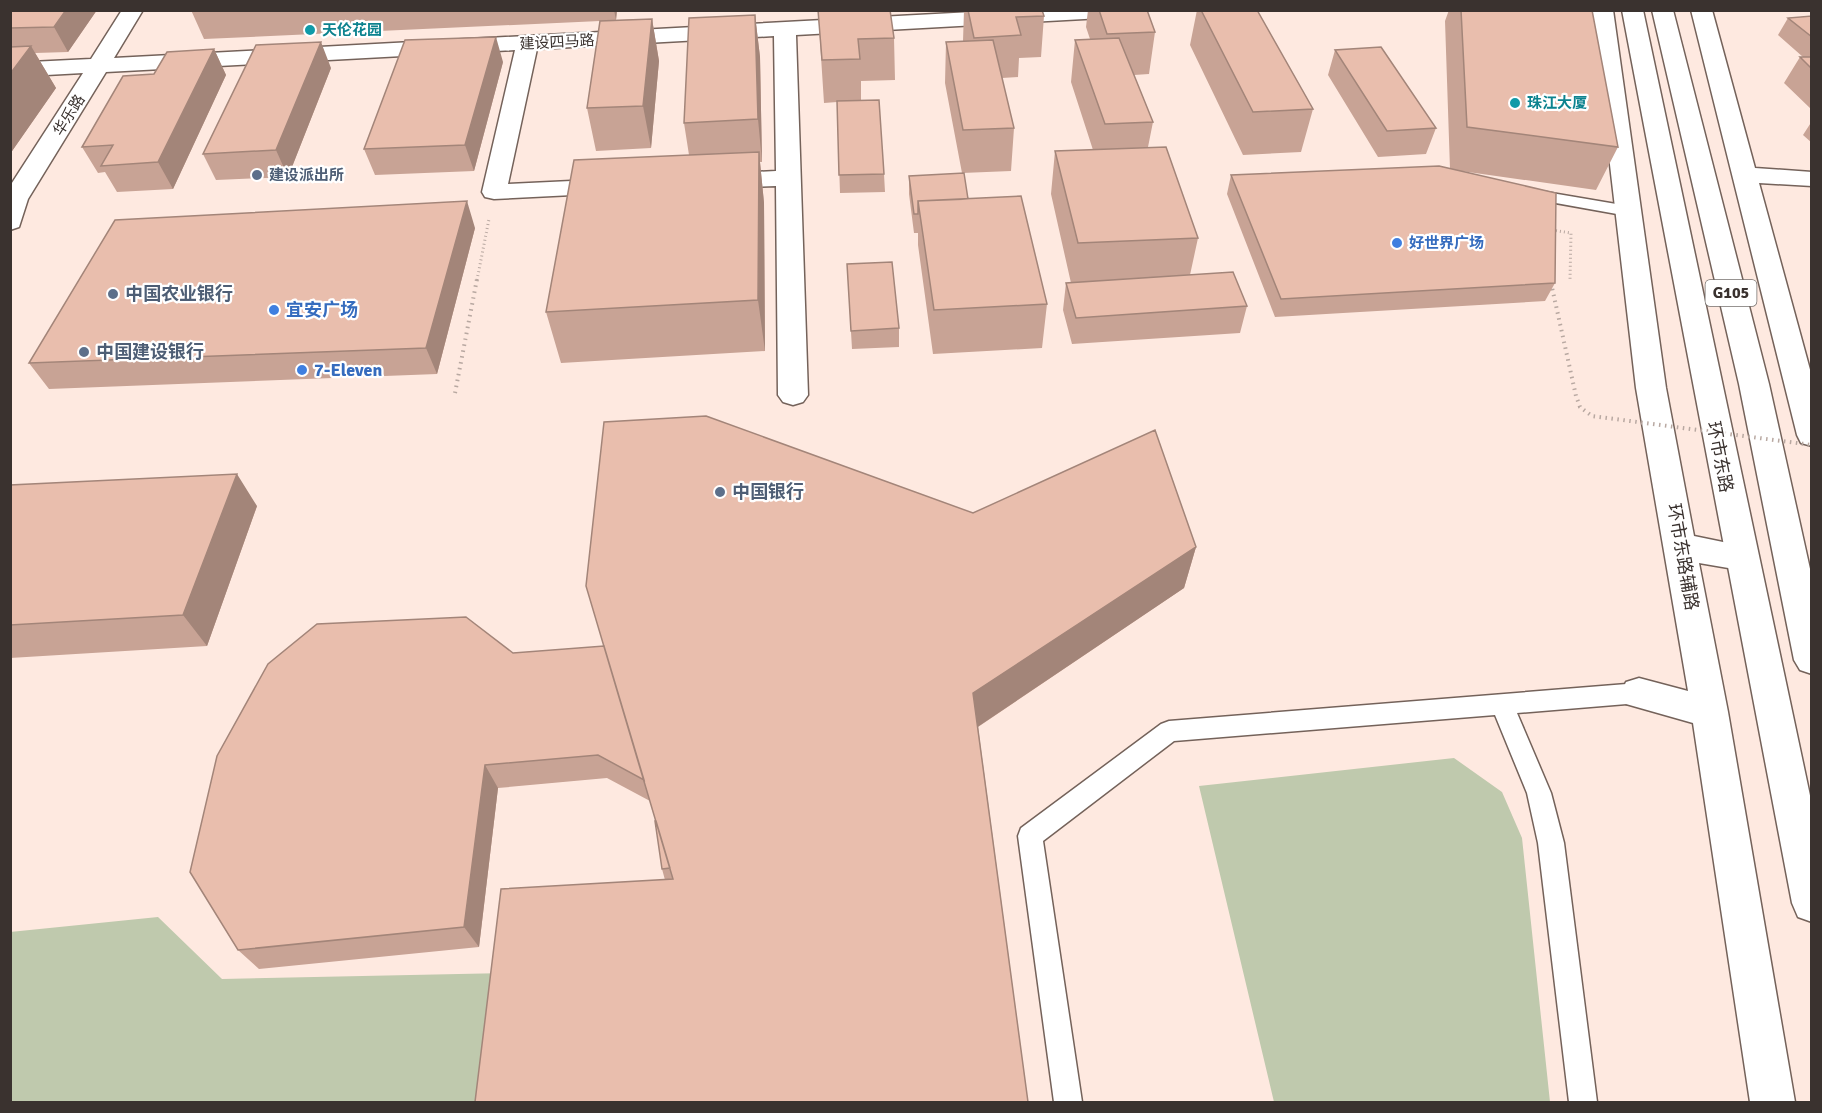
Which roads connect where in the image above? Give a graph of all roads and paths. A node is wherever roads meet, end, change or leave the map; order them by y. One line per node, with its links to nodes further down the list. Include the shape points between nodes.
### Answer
1 (133, 10): 9 (main road, 华乐路)
2 (1139, 10): 7 (main road, 建设四马路)
3 (1602, 10): 18 (main road, 环市东路辅路)
4 (1632, 10): 28 (main road, 环市东路 / G105)
5 (1662, 10): 29 (main road, G105)
6 (1701, 10): 11 (main road)
7 (785, 29): 8 (main road, 建设四马路); 12 (main road)
8 (528, 43): 9 (main road, 建设四马路); 17 (main road)
9 (100, 66): 10 (main road, 建设四马路); 19 (main road, 华乐路, via 15,199)
10 (10, 70)
11 (1745, 175): 13 (main road); 25 (main road)
12 (787, 178): 14 (main road); 24 (main road)
13 (1812, 179)
14 (693, 183)
15 (634, 185): 17 (main road)
16 (1515, 191): 18 (lane)
17 (494, 192): 23 (path)
18 (1628, 211): 27 (main road, 环市东路辅路, via 1651,388)
19 (11, 218)
20 (1550, 241): 22 (path, via 1551,229 1570,233)
21 (1550, 277): 26 (path, bridge, via 1576,396 1580,407 1592,416)
22 (1570, 280)
23 (456, 393)
24 (793, 395)
25 (1812, 435)
26 (1812, 445)
27 (1682, 547): 28 (main road); 33 (main road, 环市东路辅路)
28 (1740, 557): 34 (main road, 环市东路 / G105)
29 (1802, 579): 30 (main road, G105)
30 (1812, 660)
31 (1639, 693): 32 (lane); 33 (main road)
32 (1503, 705): 35 (lane, via 1169,731 1030,836); 36 (lane, via 1539,793 1551,843)
33 (1710, 712): 37 (main road, 环市东路辅路)
34 (1812, 903)
35 (1068, 1102)
36 (1583, 1102)
37 (1773, 1102)

